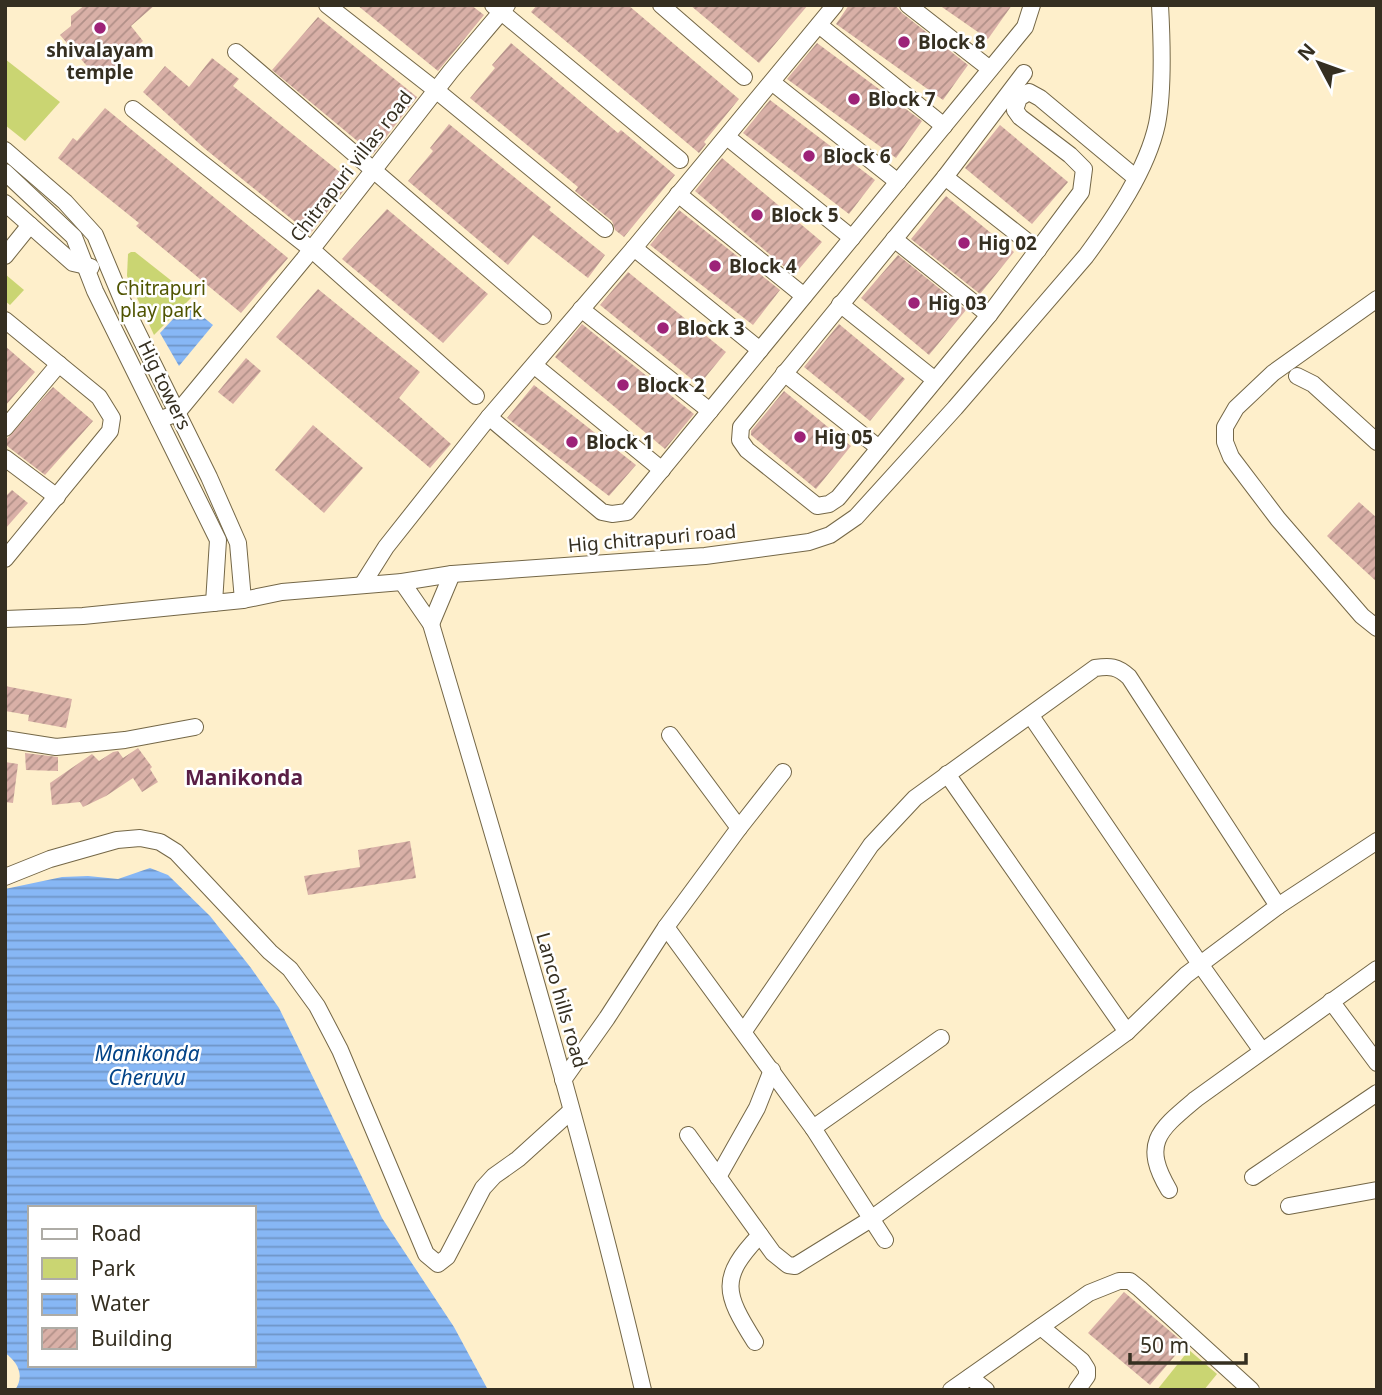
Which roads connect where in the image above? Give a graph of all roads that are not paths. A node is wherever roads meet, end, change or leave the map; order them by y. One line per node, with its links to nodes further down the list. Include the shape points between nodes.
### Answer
1 (327, 5): 14 (street)
2 (661, 5): 12 (street)
3 (835, 5): 8 (street)
4 (908, 5): 10 (street)
5 (1032, 5): 10 (street, via 1025,27)
6 (1160, 5): 23 (street, Hig chitrapuri road, via 1160,106)
7 (501, 7): 14 (street, Chitrapuri villas road); 19 (street)
8 (819, 25): 13 (street); 16 (street)
9 (236, 52): 20 (street)
10 (990, 69): 16 (street)
11 (1024, 73): 22 (street)
12 (744, 77)
13 (773, 83): 17 (street); 24 (street)
14 (437, 91): 20 (street, Chitrapuri villas road); 28 (street)
15 (134, 109): 32 (street)
16 (944, 126): 24 (street)
17 (727, 137): 25 (street); 29 (street)
18 (5, 150): 36 (street, via 95,235)
19 (680, 160)
20 (374, 170): 32 (street, Chitrapuri villas road); 42 (street)
21 (5, 172): 35 (street, Hig towers, via 74,237)
22 (945, 177): 30 (street); 33 (street)
23 (1136, 178): 33 (street, via 1040,98 1029,92 1019,98 1014,110 1020,117 1084,169 1081,192); 62 (street, Hig chitrapuri road, via 1086,257 856,517 830,536 705,556)
24 (898, 182): 29 (street)
25 (678, 194): 31 (street); 37 (street)
26 (5, 203): 27 (street)
27 (30, 225): 34 (street); 35 (street, via 73,263)
28 (606, 229)
29 (852, 238): 37 (street)
30 (894, 239): 39 (street); 41 (street)
31 (634, 248): 40 (street); 44 (street)
32 (311, 249): 50 (street); 52 (street, Chitrapuri villas road)
33 (1038, 250): 41 (street)
34 (5, 256)
35 (85, 265): 36 (street); 54 (street, Hig towers)
36 (111, 275): 52 (street)
37 (804, 296): 44 (street)
38 (1377, 299): 69 (street, via 1273,373 1236,408 1225,428 1224,442 1230,457 1278,519)
39 (840, 304): 47 (street); 49 (street)
40 (581, 309): 46 (street); 51 (street)
41 (989, 315): 49 (street)
42 (543, 316)
43 (5, 320): 45 (street)
44 (760, 350): 51 (street)
45 (59, 364): 55 (street); 60 (street, via 99,397 112,418 110,431)
46 (535, 366): 53 (street); 59 (street)
47 (784, 373): 57 (street); 57 (street, via 741,426 740,440 817,506 838,498)
48 (1297, 376): 56 (street, via 1313,384)
49 (935, 380): 57 (street)
50 (476, 396)
51 (710, 411): 59 (street)
52 (177, 413): 54 (street); 65 (street, via 238,543)
53 (489, 417): 59 (street, via 602,512 627,512); 64 (street, via 386,547)
54 (159, 420): 66 (street, Hig towers, via 218,540)
55 (5, 428)
56 (1377, 442)
57 (879, 448)
58 (5, 458): 60 (street)
59 (662, 470)
60 (57, 497): 61 (street)
61 (5, 559)
62 (452, 573): 63 (street, Hig chitrapuri road); 68 (street)
63 (402, 582): 64 (street, Hig chitrapuri road); 68 (street, Lanco hills road)
64 (362, 585): 65 (street, Hig chitrapuri road)
65 (243, 600): 66 (street, Hig chitrapuri road)
66 (214, 603): 67 (street, Hig chitrapuri road)
67 (5, 619)
68 (431, 624): 90 (street, Lanco hills road)
69 (1377, 628)
70 (1031, 716): 75 (street); 79 (street, via 1095,668 1121,670); 81 (street)
71 (195, 727): 73 (street, via 56,747)
72 (670, 736): 76 (street)
73 (5, 739)
74 (783, 772): 76 (street)
75 (947, 774): 84 (street, via 915,798 871,845); 85 (street)
76 (739, 828): 80 (street)
77 (1377, 841): 79 (street)
78 (5, 877): 92 (street, via 117,840 160,842 176,852 290,969 317,1006 426,1254 438,1264 447,1257 489,1181)
79 (1278, 906): 81 (street)
80 (666, 927): 84 (street); 90 (street)
81 (1200, 964): 85 (street); 87 (street)
82 (1377, 969): 83 (street)
83 (1331, 1001): 87 (street); 88 (street)
84 (744, 1031): 89 (street)
85 (1127, 1032): 100 (street)
86 (940, 1038): 93 (street)
87 (1262, 1051): 97 (street, via 1196,1099 1162,1131 1155,1160)
88 (1377, 1063)
89 (772, 1070): 93 (street); 95 (street, via 757,1108)
90 (563, 1080): 92 (street, Lanco hills road)
91 (1377, 1093): 96 (street)
92 (571, 1111): 106 (street, Lanco hills road)
93 (813, 1128): 100 (street)
94 (688, 1135): 95 (street)
95 (718, 1177): 101 (street)
96 (1253, 1177)
97 (1169, 1190)
98 (1377, 1190): 99 (street)
99 (1289, 1206)
100 (871, 1219): 101 (street, via 796,1266 781,1261); 102 (street)
101 (760, 1236): 104 (street, via 743,1253 729,1279)
102 (886, 1240)
103 (1041, 1327): 105 (street); 109 (street, via 1087,1368); 110 (street, via 1089,1293 1119,1281 1130,1282)
104 (755, 1342)
105 (970, 1377): 107 (street); 108 (street)
106 (643, 1390)
107 (951, 1390)
108 (986, 1390)
109 (1077, 1390)
110 (1251, 1390)

